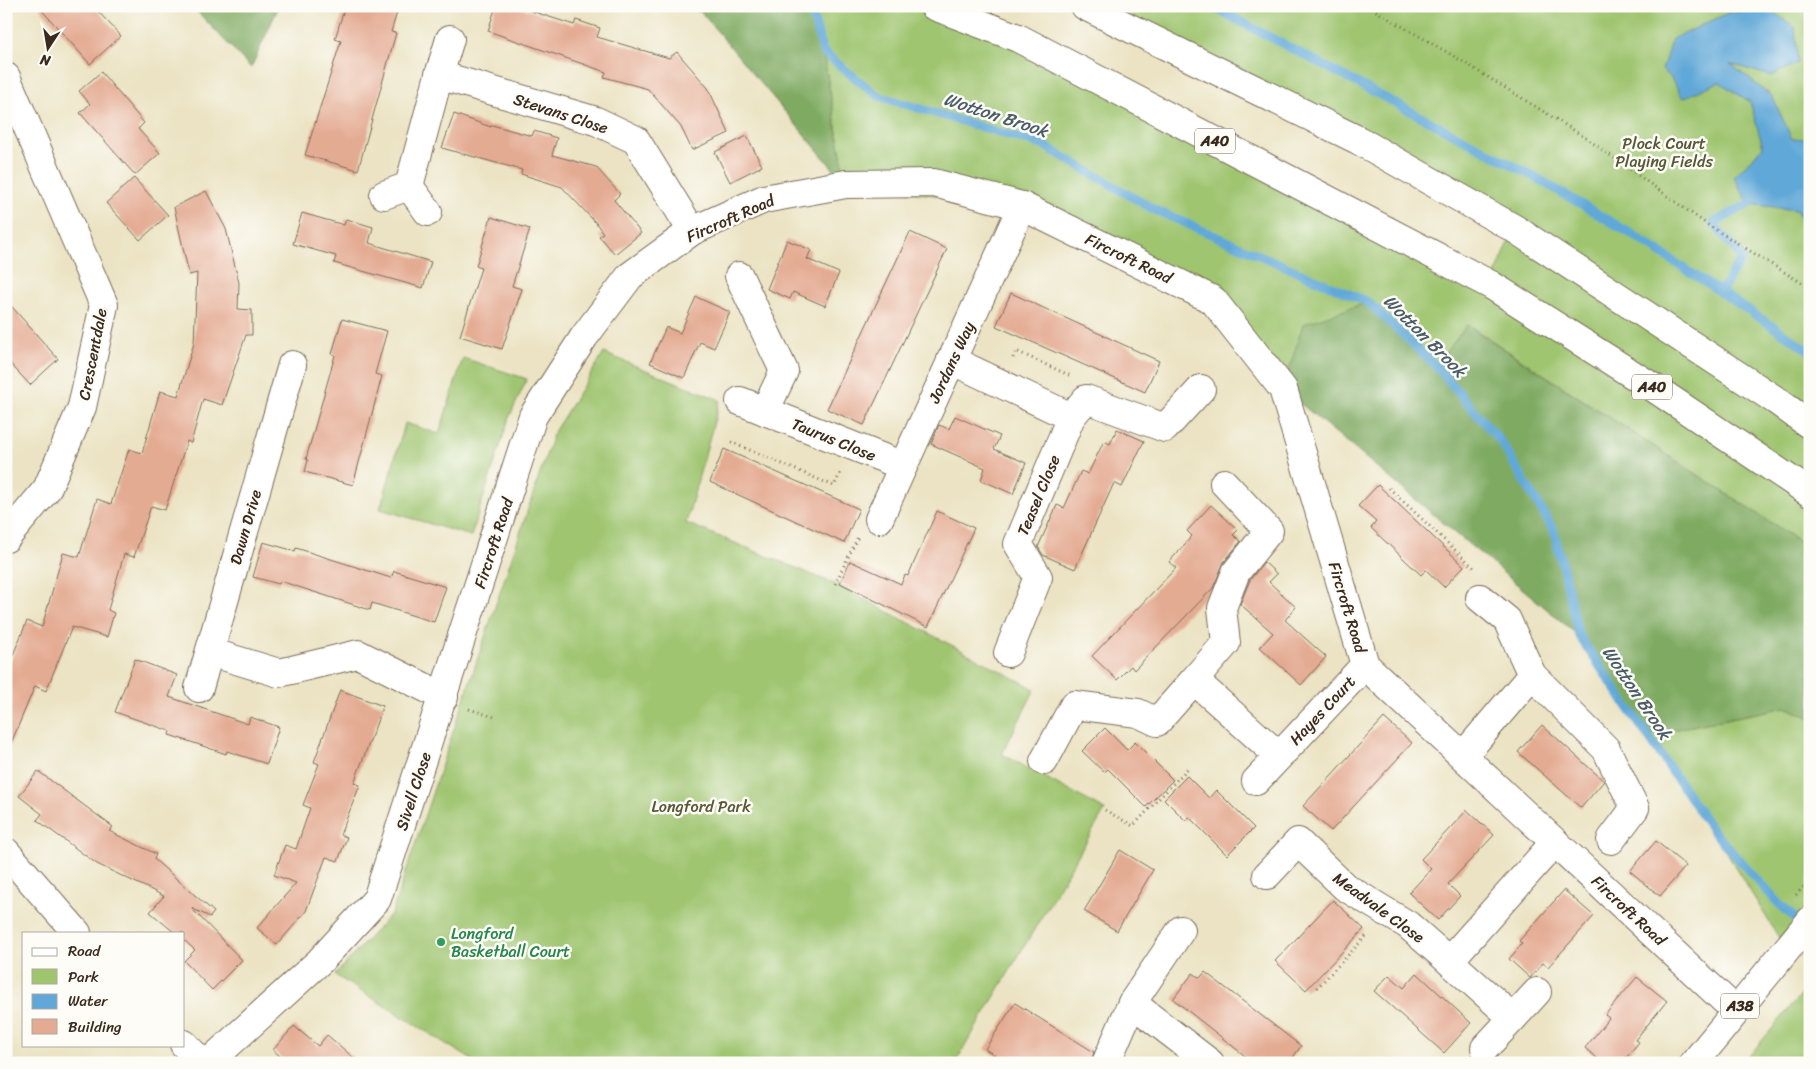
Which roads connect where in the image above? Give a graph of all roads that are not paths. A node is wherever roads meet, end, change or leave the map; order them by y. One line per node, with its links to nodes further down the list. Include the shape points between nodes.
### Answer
1 (934, 6): 19 (main road, A40, via 1018,38 1491,285 1654,388)
2 (1085, 6): 16 (main road, via 1358,140 1514,229)
3 (450, 39): 4 (main road)
4 (439, 75): 7 (main road, via 396,190); 8 (main road, Stevans Close, via 596,121 636,140)
5 (6, 77): 21 (main road, Crescentdale, via 104,305 82,407 47,489)
6 (1022, 206): 8 (main road, Fircroft Road, via 934,183 846,184 764,199); 10 (main road, Jordans Way); 25 (main road, Fircroft Road, via 1213,300 1282,389)
7 (428, 212)
8 (692, 231): 29 (main road, Fircroft Road, via 630,276 584,337 533,416)
9 (739, 276): 14 (main road, via 784,371)
10 (951, 360): 15 (main road); 17 (main road, Jordans Way)
11 (292, 365): 23 (main road, Dawn Drive)
12 (1201, 389): 15 (main road, Teasel Close, via 1165,428 1086,399)
13 (740, 401): 14 (main road, Taurus Close)
14 (765, 411): 17 (main road, Taurus Close)
15 (1071, 417): 24 (main road, Teasel Close, via 1018,544 1038,578)
16 (1810, 424)
17 (903, 466): 20 (main road, Jordans Way)
18 (1224, 483): 27 (main road, via 1268,530 1236,572 1222,608 1226,642)
19 (1810, 493)
20 (879, 519)
21 (6, 538)
22 (1480, 598): 26 (main road, via 1507,620)
23 (210, 652): 28 (main road, Dawn Drive); 29 (main road, via 279,673 358,654)
24 (1008, 653)
25 (1365, 665): 30 (main road, Hayes Court); 31 (main road, Fircroft Road)
26 (1532, 675): 31 (main road); 34 (main road, via 1606,749 1635,808)
27 (1194, 680): 30 (main road, Hayes Court); 32 (main road, via 1157,722 1138,713 1074,705)
28 (199, 688)
29 (444, 697): 49 (main road, Sivell Close, via 377,899 320,961)
30 (1279, 756): 33 (main road, Hayes Court)
31 (1463, 756): 35 (main road, Fircroft Road)
32 (1044, 761)
33 (1256, 781)
34 (1611, 840)
35 (1555, 842): 41 (main road); 44 (main road, Fircroft Road)
36 (6, 852): 40 (main road)
37 (1268, 875): 41 (main road, Meadvale Close, via 1298,842 1345,887 1399,919)
38 (1810, 921): 44 (main road, A38)
39 (1181, 930): 43 (main road)
40 (76, 932)
41 (1449, 961): 45 (main road, Meadvale Close)
42 (1538, 992): 45 (main road)
43 (1132, 1003): 50 (main road); 51 (main road)
44 (1736, 1011): 52 (main road, A38)
45 (1513, 1018): 47 (main road)
46 (185, 1045): 48 (main road)
47 (1485, 1048)
48 (202, 1063)
49 (208, 1063)
50 (1106, 1063)
51 (1210, 1063)
52 (1694, 1063)

